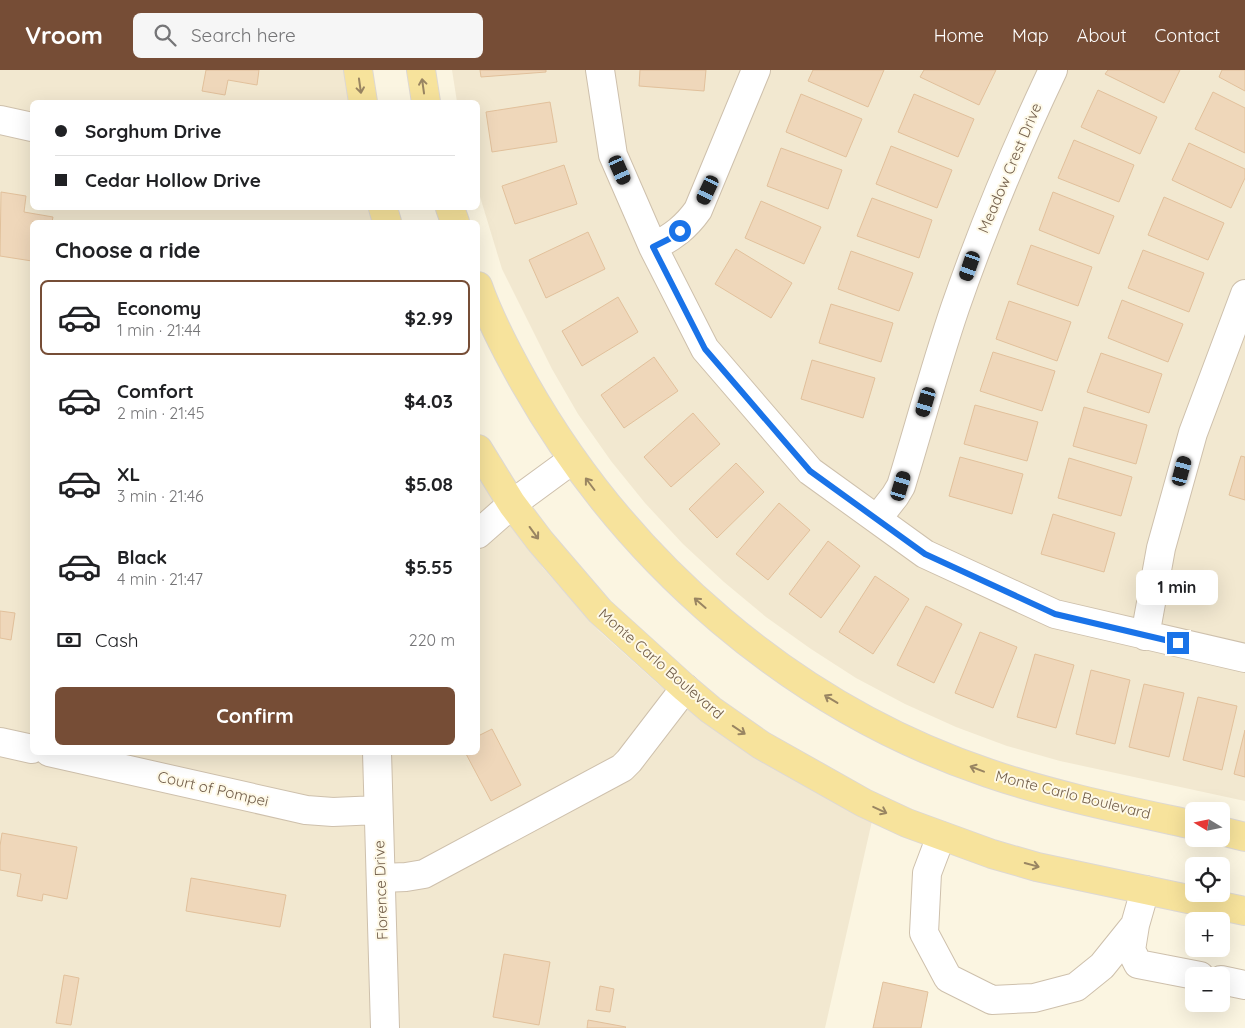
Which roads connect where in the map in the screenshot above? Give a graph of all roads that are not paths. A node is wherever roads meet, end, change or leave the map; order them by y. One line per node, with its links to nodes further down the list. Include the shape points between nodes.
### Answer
1 (358, 70): 6 (main road, one-way to 6)
2 (421, 70): 7 (main road, one-way to 2)
3 (600, 70): 10 (street, via 613,154)
4 (756, 70): 10 (street, via 698,210 680,231)
5 (1053, 70): 16 (street, Meadow Crest Drive, via 975,251 901,486)
6 (363, 100)
7 (426, 100)
8 (0, 120): 9 (street)
9 (30, 127)
10 (653, 247): 16 (street, via 705,349 810,471)
11 (480, 291): 14 (main road, Monte Carlo Boulevard, via 518,371)
12 (1245, 294): 18 (street, via 1193,433 1162,548)
13 (480, 452): 15 (main road, Monte Carlo Boulevard)
14 (572, 460): 15 (street); 26 (main road, Monte Carlo Boulevard, one-way to 14, via 1057,794 987,773 916,744 848,710 774,662 684,588 626,528)
15 (512, 504): 17 (street); 20 (main road, Monte Carlo Boulevard, one-way to 20, via 600,611)
16 (878, 520): 18 (street, via 925,554 1055,614)
17 (480, 532)
18 (1145, 636): 19 (street)
19 (1245, 658)
20 (685, 688): 28 (main road, Monte Carlo Boulevard, one-way to 28, via 733,726 784,758 864,803); 30 (street, via 622,768 424,874)
21 (0, 742): 22 (street)
22 (30, 749)
23 (62, 755): 25 (street, Court of Pompei, via 306,810)
24 (377, 755): 25 (street, Florence Drive)
25 (378, 810): 30 (street, Florence Drive)
26 (1185, 823)
27 (1230, 833): 29 (main road)
28 (940, 836): 31 (main road, Monte Carlo Boulevard, one-way to 31, via 1037,867); 33 (street, via 927,873 924,933 948,978 992,1000 1034,998 1076,987 1102,966)
29 (1245, 837)
30 (381, 878): 37 (street, Florence Drive)
31 (1145, 890): 32 (main road, Monte Carlo Boulevard); 33 (street)
32 (1245, 911)
33 (1135, 925): 34 (street, via 1131,950 1138,964)
34 (1185, 973)
35 (1230, 982): 36 (street)
36 (1245, 985)
37 (385, 1028)

